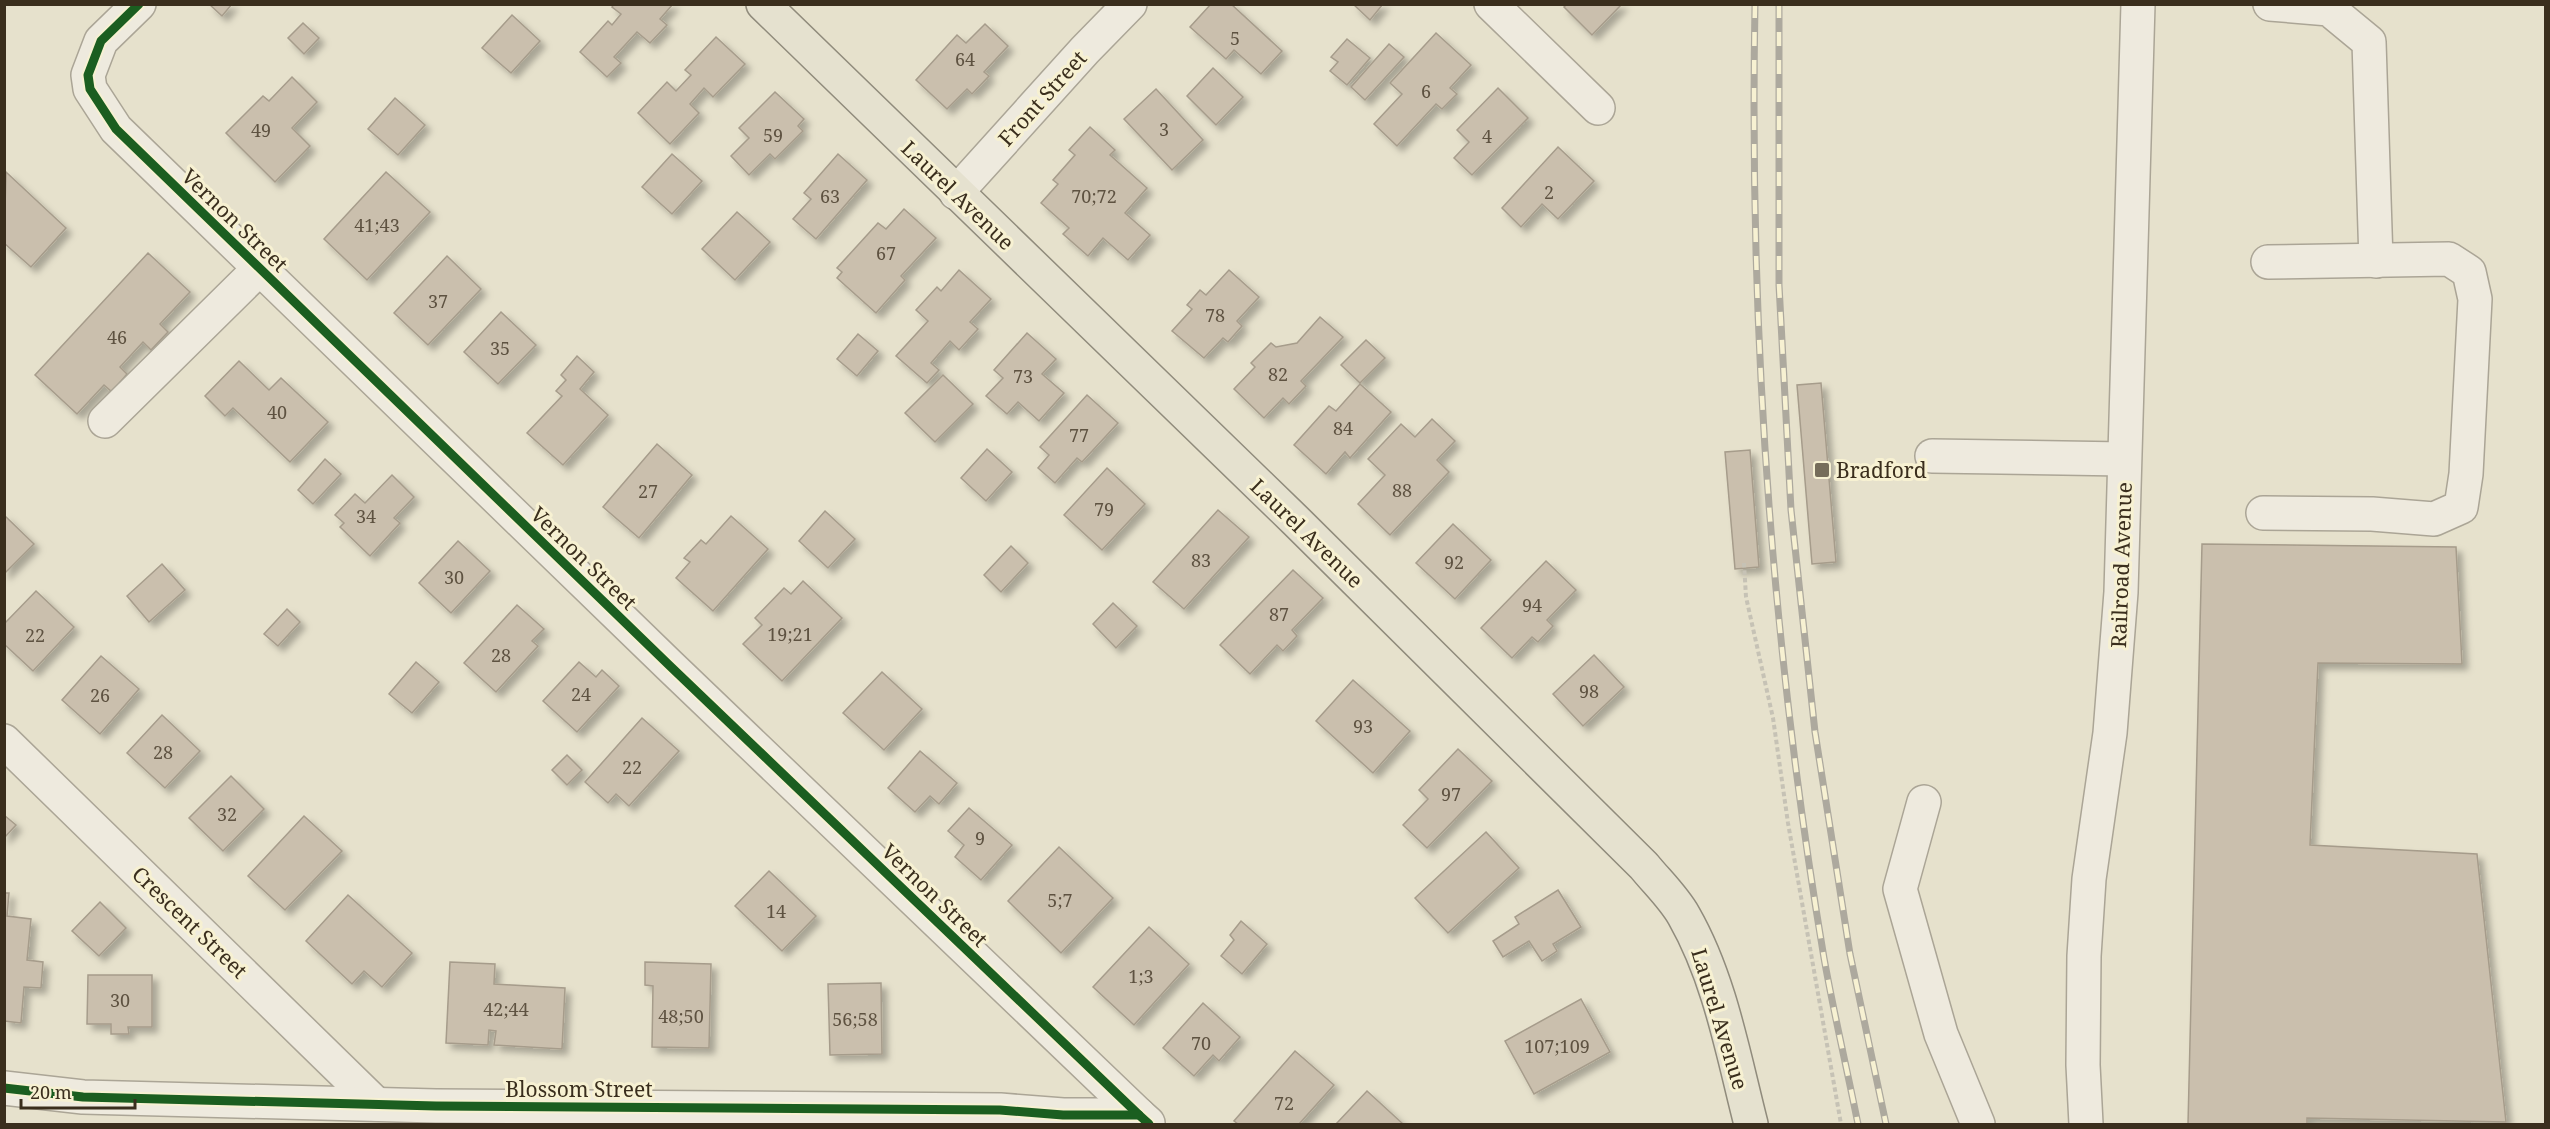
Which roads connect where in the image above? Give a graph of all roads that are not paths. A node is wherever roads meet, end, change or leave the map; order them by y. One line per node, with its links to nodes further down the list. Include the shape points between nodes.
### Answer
1 (139, 4): 11 (street, Vernon Street, via 101,40 88,75 90,89 116,129)
2 (763, 4): 8 (main road, Laurel Avenue)
3 (1130, 4): 8 (street, Front Street)
4 (1491, 4): 7 (street)
5 (2270, 4): 9 (street, via 2329,9 2370,42)
6 (2142, 5): 14 (street, Railroad Avenue)
7 (1598, 108)
8 (956, 193): 22 (main road, Laurel Avenue, via 1296,521 1644,866 1683,913 1702,950 1718,996)
9 (2376, 261): 10 (street); 15 (street, via 2449,259 2469,272 2475,299 2461,507 2434,519)
10 (2268, 262)
11 (259, 269): 12 (street); 21 (street, Vernon Street)
12 (105, 421)
13 (1932, 456): 14 (street)
14 (2124, 459): 24 (street, Railroad Avenue, via 2117,663 2089,879 2084,956)
15 (2263, 513)
16 (4, 741): 19 (street, Crescent Street)
17 (1924, 802): 23 (street, via 1900,889 1941,1034)
18 (4, 1088): 20 (street, Blossom Street)
19 (376, 1104): 20 (street, Blossom Street); 21 (street, Blossom Street, via 1000,1110)
20 (244, 1113)
21 (1144, 1120)
22 (1751, 1125)
23 (1978, 1125)
24 (2086, 1125)

